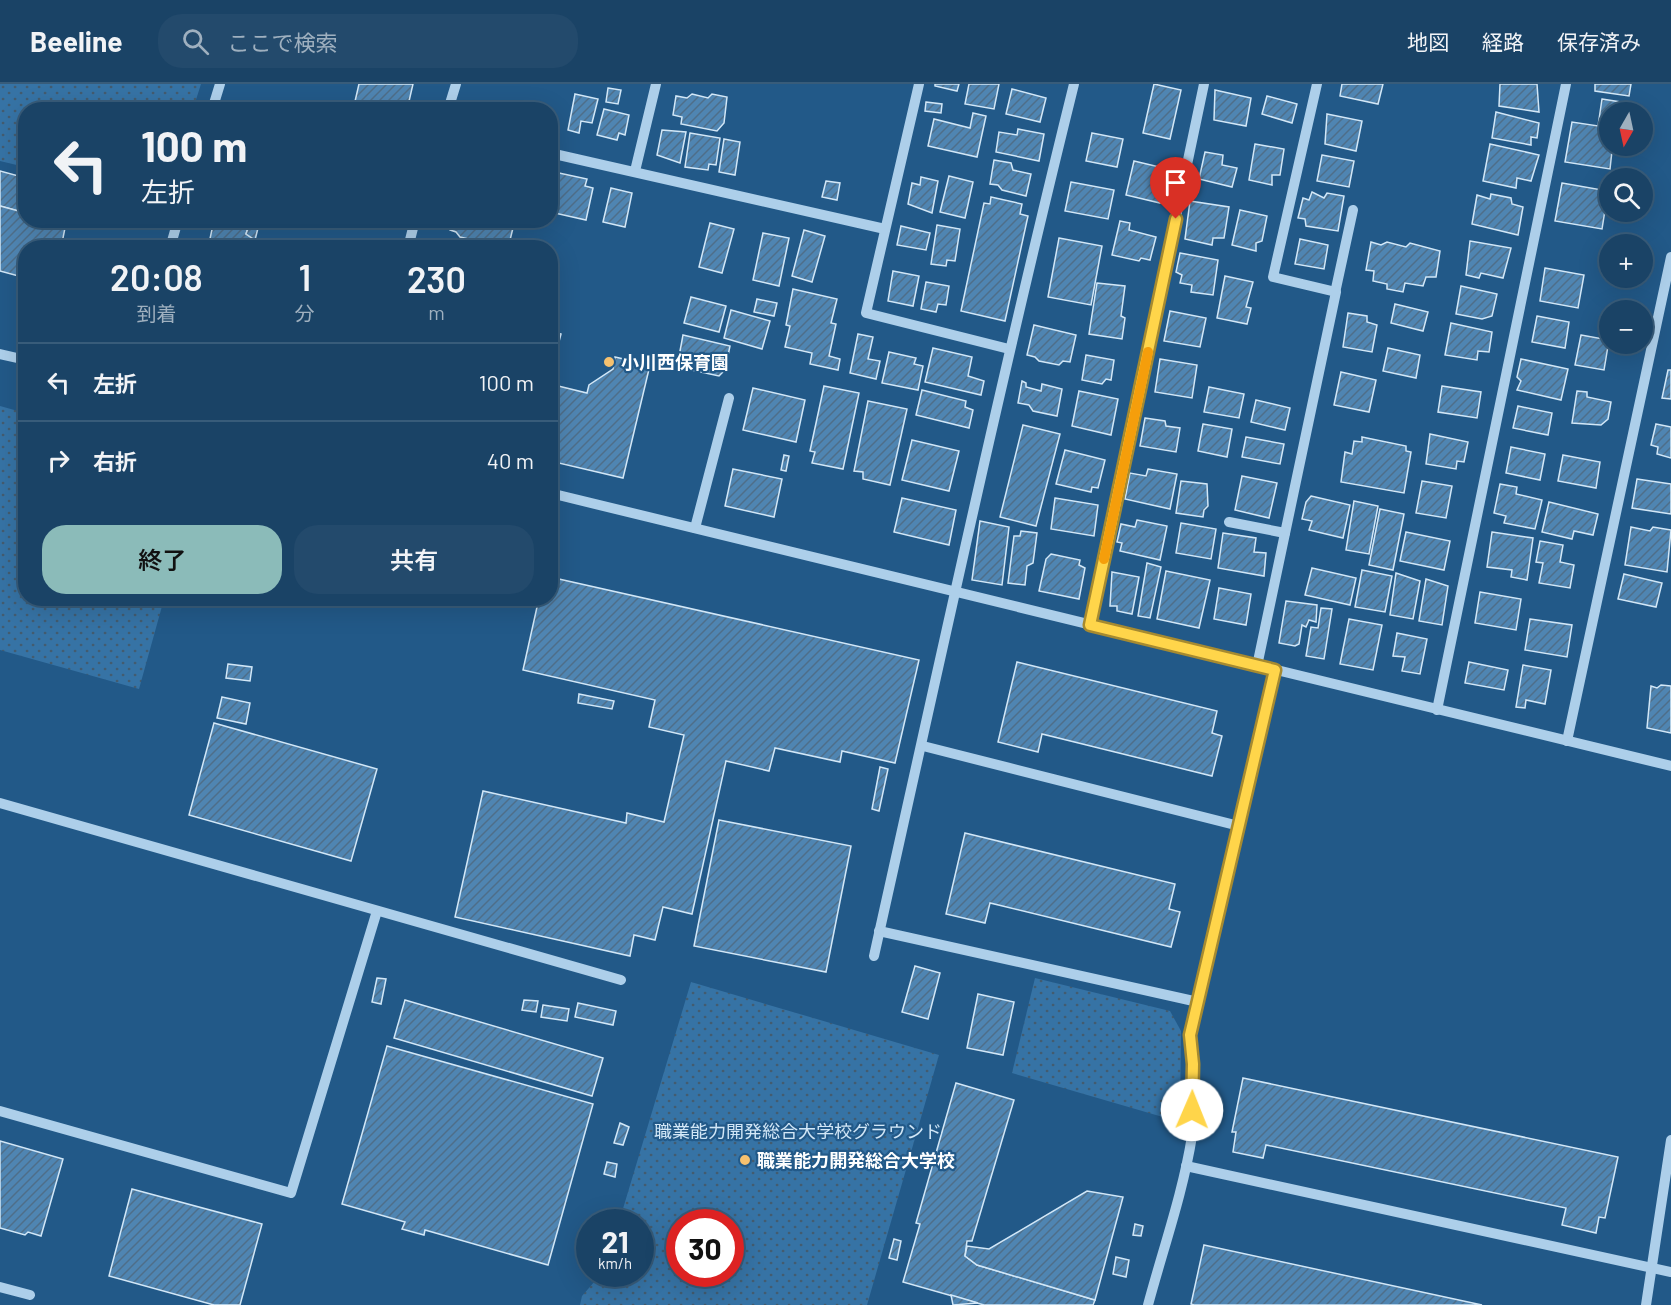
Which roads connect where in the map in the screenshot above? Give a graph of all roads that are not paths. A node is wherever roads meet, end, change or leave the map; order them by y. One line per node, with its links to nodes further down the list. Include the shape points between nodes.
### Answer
1 (220, 84): 9 (street)
2 (456, 84): 10 (street)
3 (656, 84): 12 (street)
4 (919, 84): 14 (street)
5 (1074, 84): 17 (street)
6 (1204, 84): 26 (street)
7 (1317, 84): 16 (street, via 1273,277)
8 (1566, 84): 29 (street)
9 (214, 102)
10 (450, 102)
11 (558, 155): 12 (street)
12 (635, 171): 14 (street)
13 (1353, 210): 16 (street)
14 (885, 229): 17 (street, via 866,313)
15 (1671, 257): 30 (street)
16 (1335, 293): 24 (street)
17 (1009, 349): 25 (street)
18 (0, 354): 19 (street)
19 (18, 358)
20 (729, 398): 23 (street)
21 (558, 495): 23 (street)
22 (1229, 522): 24 (street)
23 (695, 528): 25 (street)
24 (1285, 533): 27 (street)
25 (953, 592): 26 (street); 31 (street)
26 (1090, 625): 27 (street)
27 (1257, 666): 28 (street)
28 (1275, 670): 29 (street); 34 (street)
29 (1437, 710): 30 (street)
30 (1567, 741): 32 (street)
31 (923, 746): 34 (street); 36 (street)
32 (1671, 766)
33 (0, 803): 35 (street)
34 (1239, 826): 39 (street)
35 (377, 911): 38 (street); 40 (street, via 291,1193)
36 (879, 931): 37 (street); 39 (street)
37 (874, 957)
38 (621, 980)
39 (1198, 1002): 43 (street, via 1190,1035 1192,1133)
40 (0, 1111)
41 (1671, 1140): 42 (street)
42 (1670, 1155): 44 (street)
43 (1186, 1166): 44 (street); 48 (street)
44 (1650, 1269): 45 (street); 49 (street)
45 (1671, 1272)
46 (0, 1287): 47 (street)
47 (30, 1295)
48 (1148, 1305)
49 (1646, 1305)

